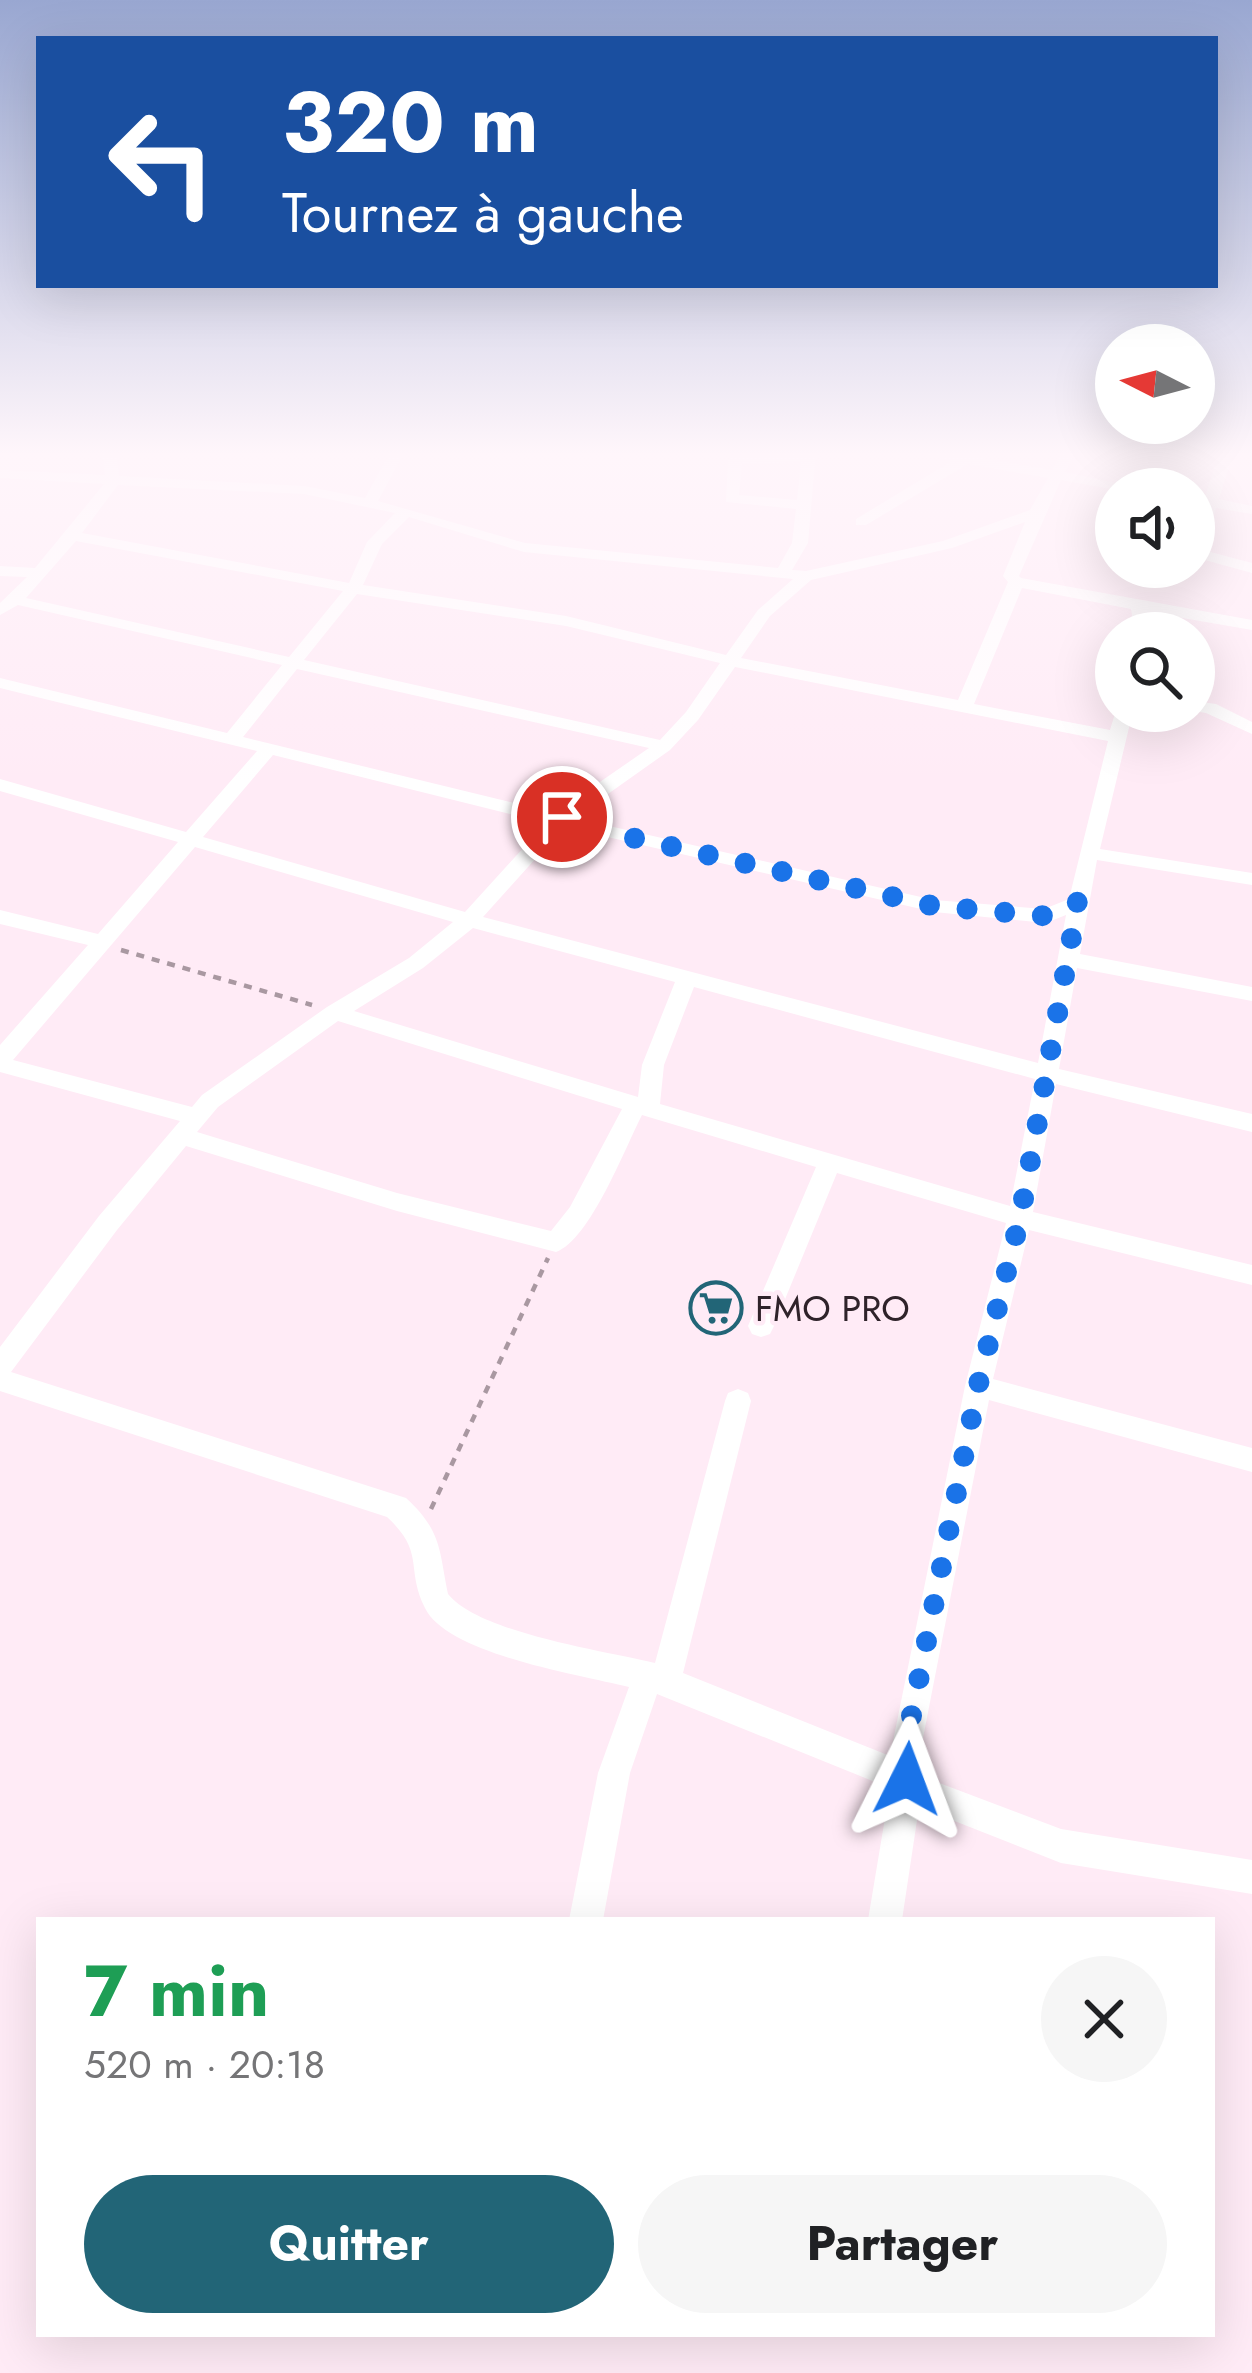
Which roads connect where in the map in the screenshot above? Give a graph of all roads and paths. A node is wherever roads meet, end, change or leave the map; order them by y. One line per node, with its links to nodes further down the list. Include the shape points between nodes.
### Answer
1 (48, 562): 10 (street)
2 (218, 562): 13 (street)
3 (366, 562): 13 (street)
4 (684, 562): 9 (street)
5 (789, 562): 9 (street)
6 (871, 562): 11 (street)
7 (1017, 562): 12 (street)
8 (0, 571): 10 (street)
9 (784, 571): 11 (street)
10 (38, 573): 14 (street)
11 (806, 576): 18 (street, via 764,613)
12 (1016, 582): 15 (street); 21 (street)
13 (355, 586): 18 (street, via 566,621); 19 (street)
14 (8, 605): 19 (street)
15 (1139, 606): 16 (street); 17 (street)
16 (1140, 612)
17 (1252, 626)
18 (730, 661): 21 (street); 27 (street)
19 (296, 663): 26 (street); 27 (street)
20 (0, 683): 26 (street)
21 (964, 707): 25 (street)
22 (1215, 710): 23 (street)
23 (1252, 729)
24 (1119, 732): 25 (street)
25 (1118, 737): 32 (street)
26 (230, 741): 28 (street)
27 (664, 746): 30 (street)
28 (268, 749): 30 (street); 31 (street)
29 (0, 784): 31 (street)
30 (562, 817): 34 (street, via 934,906 1046,916); 36 (street)
31 (189, 838): 36 (street); 37 (street)
32 (1089, 853): 33 (street); 34 (street)
33 (1252, 879)
34 (1078, 902): 38 (street)
35 (0, 917): 37 (street)
36 (469, 920): 39 (street); 41 (street)
37 (99, 941): 41 (path); 42 (street)
38 (1067, 958): 40 (street); 43 (street)
39 (687, 978): 43 (street); 44 (street)
40 (1252, 994)
41 (335, 1012): 44 (street); 46 (street, via 211,1101)
42 (0, 1062): 46 (street)
43 (1044, 1073): 45 (street); 48 (street)
44 (642, 1107): 47 (street); 49 (street)
45 (1252, 1123)
46 (189, 1127): 49 (street, via 397,1202); 52 (street)
47 (830, 1162): 48 (street); 51 (street)
48 (1020, 1218): 50 (street); 56 (street)
49 (556, 1242): 59 (path)
50 (1252, 1275)
51 (761, 1326)
52 (29, 1329): 53 (street); 54 (street)
53 (0, 1334)
54 (0, 1367)
55 (0, 1380): 59 (street, via 396,1507)
56 (978, 1386): 58 (street); 61 (street, via 906,1743)
57 (738, 1401): 60 (street)
58 (1252, 1460)
59 (420, 1533): 60 (street, via 431,1592 446,1615 485,1633)
60 (657, 1678): 61 (street); 63 (street, via 614,1773)
61 (907, 1779): 62 (street, via 953,1807 1060,1846); 64 (street)
62 (1252, 1877)
63 (587, 1917)
64 (885, 1917)

